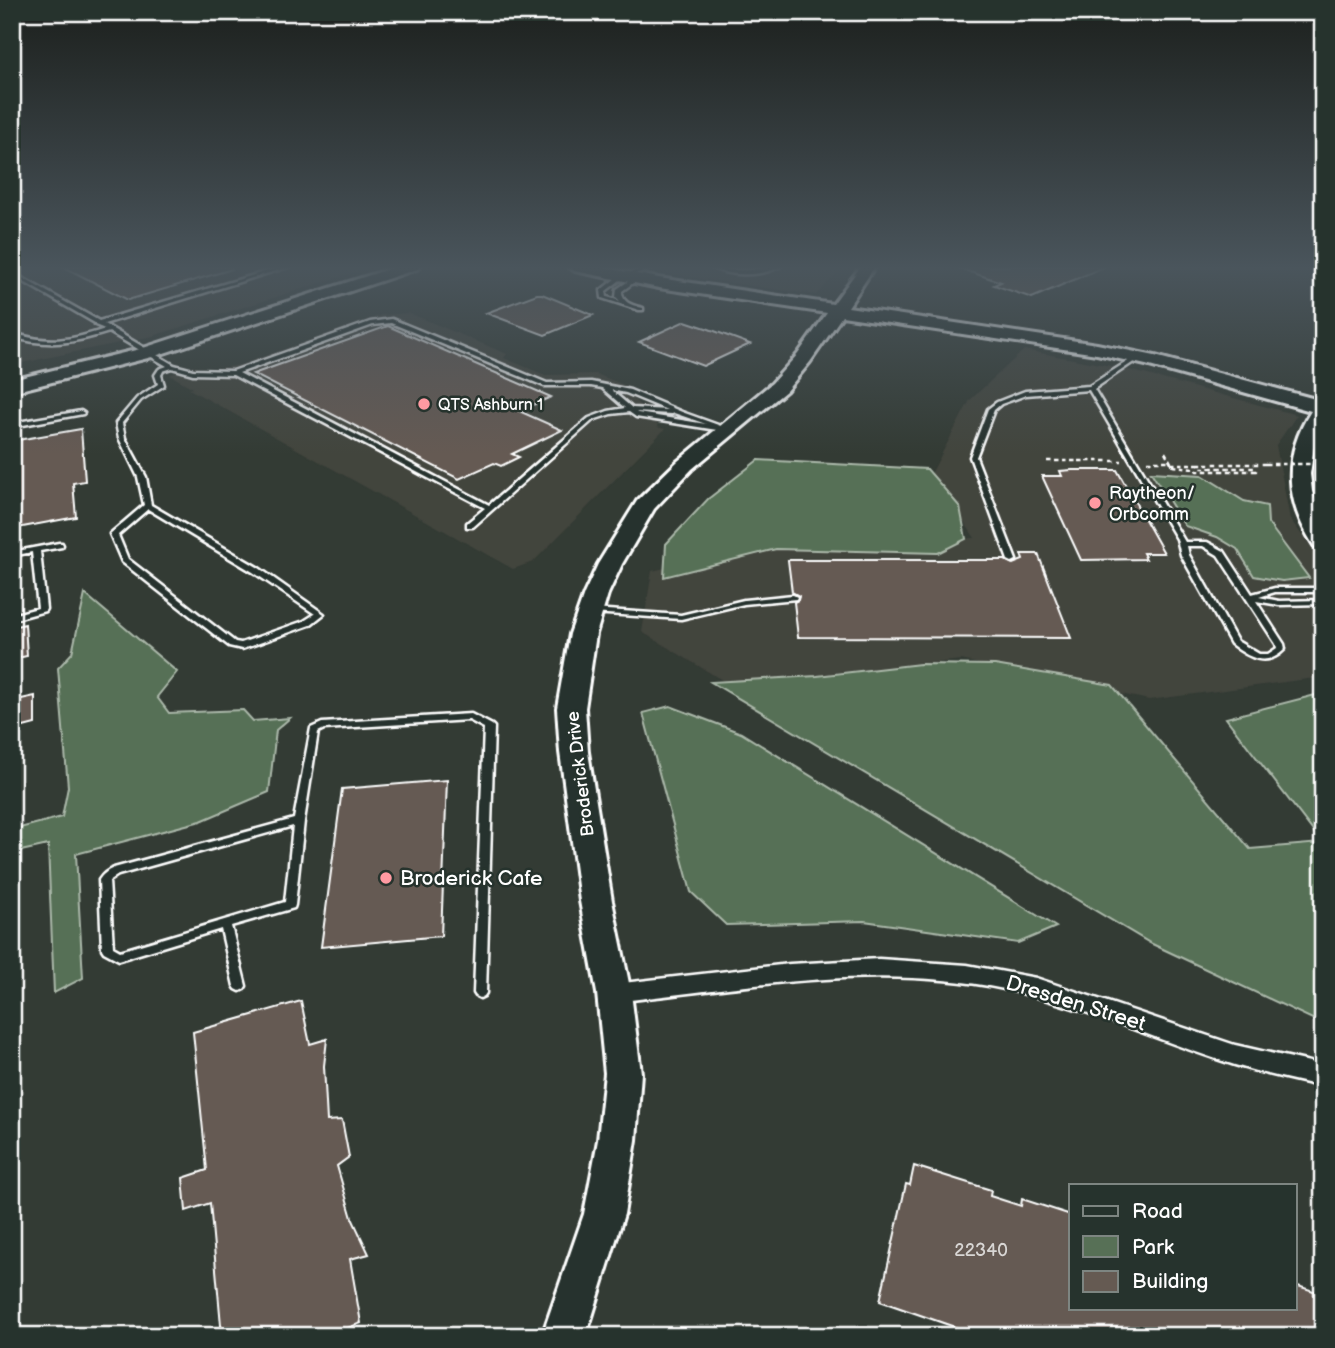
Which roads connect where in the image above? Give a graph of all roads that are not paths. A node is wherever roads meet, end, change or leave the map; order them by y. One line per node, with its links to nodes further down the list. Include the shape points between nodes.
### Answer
1 (218, 329): 8 (street)
2 (356, 329): 11 (lane)
3 (411, 329): 13 (lane, via 546,385)
4 (824, 329): 20 (street, Broderick Drive, via 779,387)
5 (974, 329): 9 (street)
6 (109, 330): 7 (lane, via 53,344); 8 (lane)
7 (12, 335)
8 (146, 353): 10 (lane); 12 (street)
9 (1138, 357): 14 (lane); 15 (street)
10 (172, 366): 11 (lane, via 193,372); 21 (lane, via 161,370 161,385 139,399 119,423 142,477)
11 (234, 373): 22 (lane)
12 (12, 386)
13 (603, 386): 16 (lane); 17 (lane, via 628,391)
14 (1091, 388): 25 (lane); 29 (lane, via 1025,393 990,409 972,457)
15 (1323, 408): 24 (street, via 1301,444 1300,479 1308,512)
16 (630, 409): 17 (lane); 20 (lane, via 646,418); 22 (lane, via 591,419)
17 (680, 413): 20 (lane)
18 (81, 414): 19 (lane)
19 (12, 425)
20 (729, 430): 34 (street, Broderick Drive, via 645,506 610,564)
21 (148, 506): 21 (lane, via 246,564 320,614 243,646 232,644 125,560 114,534)
22 (490, 508): 23 (lane)
23 (470, 526)
24 (1323, 542)
25 (1183, 544): 32 (lane, via 1215,548); 32 (lane, via 1234,642 1257,656 1273,656 1282,649 1280,644)
26 (59, 545): 27 (lane)
27 (36, 550): 28 (lane); 35 (lane, via 42,609)
28 (12, 554)
29 (1012, 560)
30 (1323, 590): 32 (lane, via 1275,590)
31 (793, 597): 34 (lane, via 744,602 681,617)
32 (1249, 597): 33 (lane, via 1279,603)
33 (1323, 602)
34 (590, 611): 40 (street, Broderick Drive, via 576,664 571,708 596,901)
35 (12, 618)
36 (299, 821): 37 (lane, via 290,905); 37 (lane, via 114,872 104,880 108,948 119,956); 39 (lane, via 314,730 471,716 489,727)
37 (225, 924): 38 (lane)
38 (240, 986)
39 (480, 993)
40 (614, 993): 41 (street, Dresden Street, via 833,970 917,969 967,974 1053,991 1237,1056); 42 (street, Broderick Drive, via 623,1073 617,1140 604,1214)
41 (1323, 1076)
42 (564, 1336)

